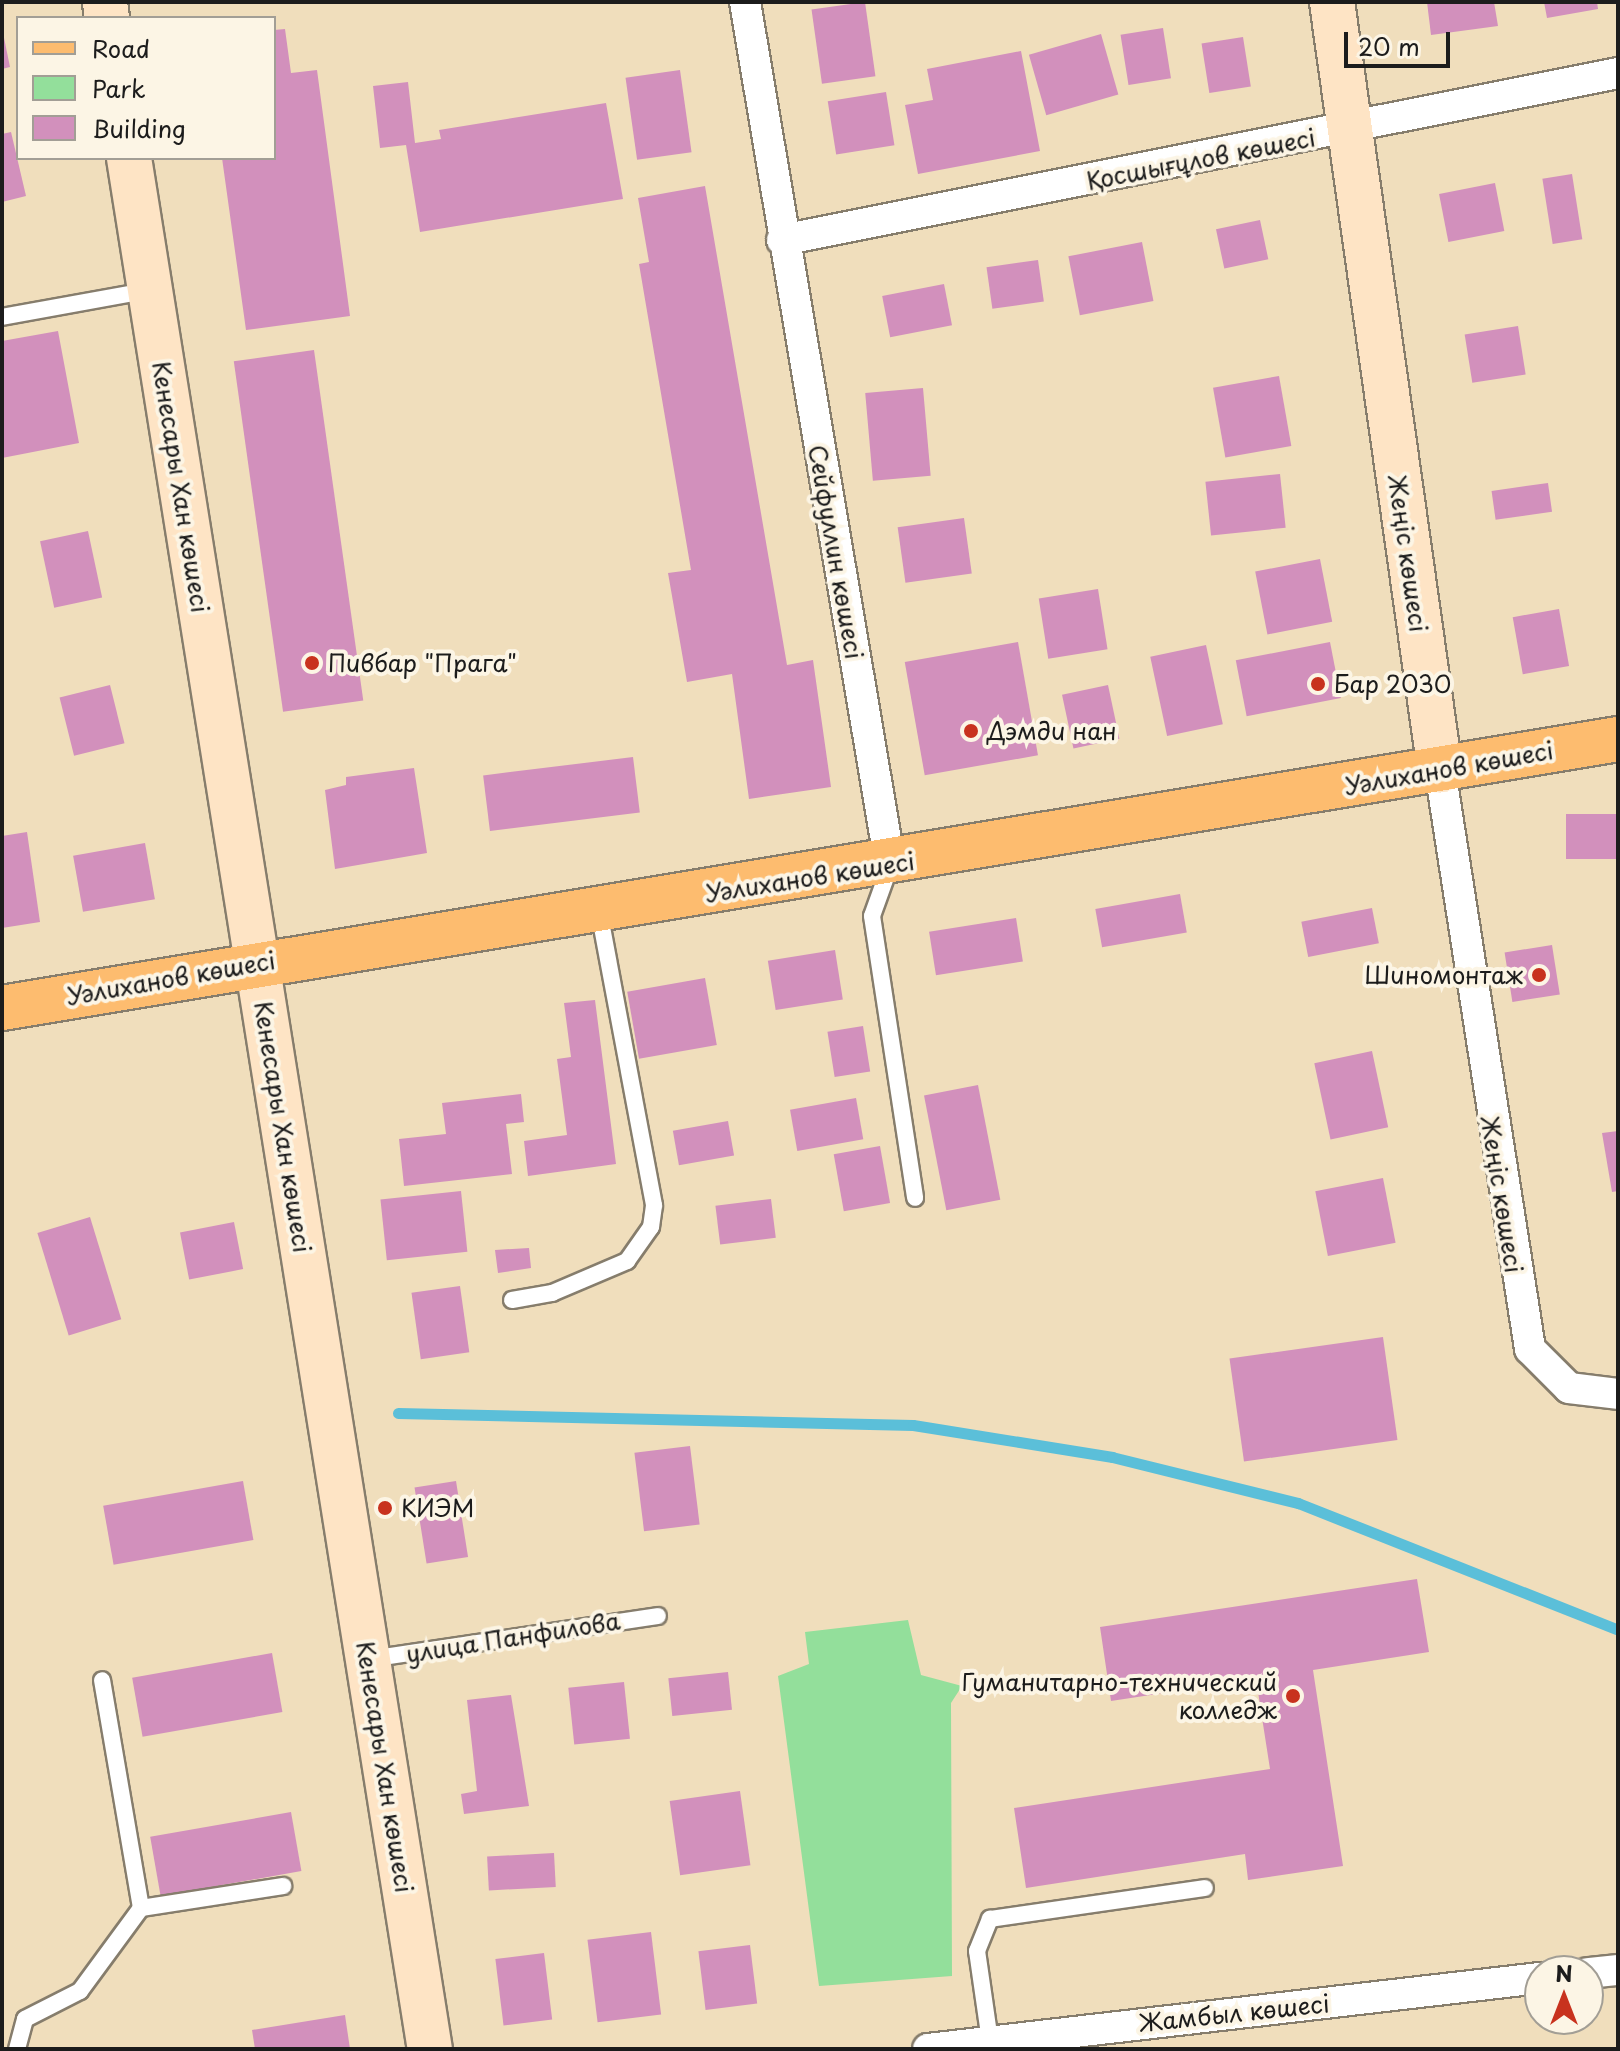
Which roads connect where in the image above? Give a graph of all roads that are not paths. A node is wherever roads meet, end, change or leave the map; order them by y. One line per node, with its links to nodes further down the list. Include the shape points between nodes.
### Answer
1 (745, 2): 6 (street, Сейфуллин көшесі)
2 (1332, 2): 4 (main road, Жеңіс көшесі)
3 (1618, 73): 4 (street, Қосшығұлов көшесі)
4 (1349, 131): 6 (street, Қосшығұлов көшесі); 10 (main road, Жеңіс көшесі)
5 (129, 160): 7 (main road, Кенесары Хан көшесі)
6 (782, 240): 11 (street, Сейфуллин көшесі)
7 (150, 290): 8 (lane); 13 (main road, Кенесары Хан көшесі)
8 (2, 317)
9 (1618, 739): 10 (main road, Уәлиханов көшесі)
10 (1440, 770): 11 (main road, Уәлиханов көшесі); 17 (street, Жеңіс көшесі, via 1521,1317 1545,1372 1569,1388)
11 (890, 864): 12 (main road, Уәлиханов көшесі); 15 (lane, via 872,916)
12 (599, 911): 13 (main road, Уәлиханов көшесі); 16 (lane, via 654,1205 651,1227 627,1261 552,1293)
13 (257, 962): 14 (main road, Уәлиханов көшесі); 19 (main road, Кенесары Хан көшесі)
14 (2, 1008)
15 (915, 1198)
16 (512, 1300)
17 (1609, 1394)
18 (658, 1616): 19 (lane, улица Панфилова)
19 (368, 1659): 28 (main road, Кенесары Хан көшесі)
20 (102, 1680): 23 (lane)
21 (283, 1886): 23 (lane)
22 (1205, 1888): 25 (lane, via 990,1919 977,1951)
23 (141, 1908): 27 (lane, via 80,1991 25,2019)
24 (1524, 1980): 26 (street, Жамбыл көшесі)
25 (990, 2041): 26 (street, Жамбыл көшесі); 29 (street, Жамбыл көшесі)
26 (1026, 2043)
27 (17, 2049)
28 (430, 2049)
29 (928, 2049)

